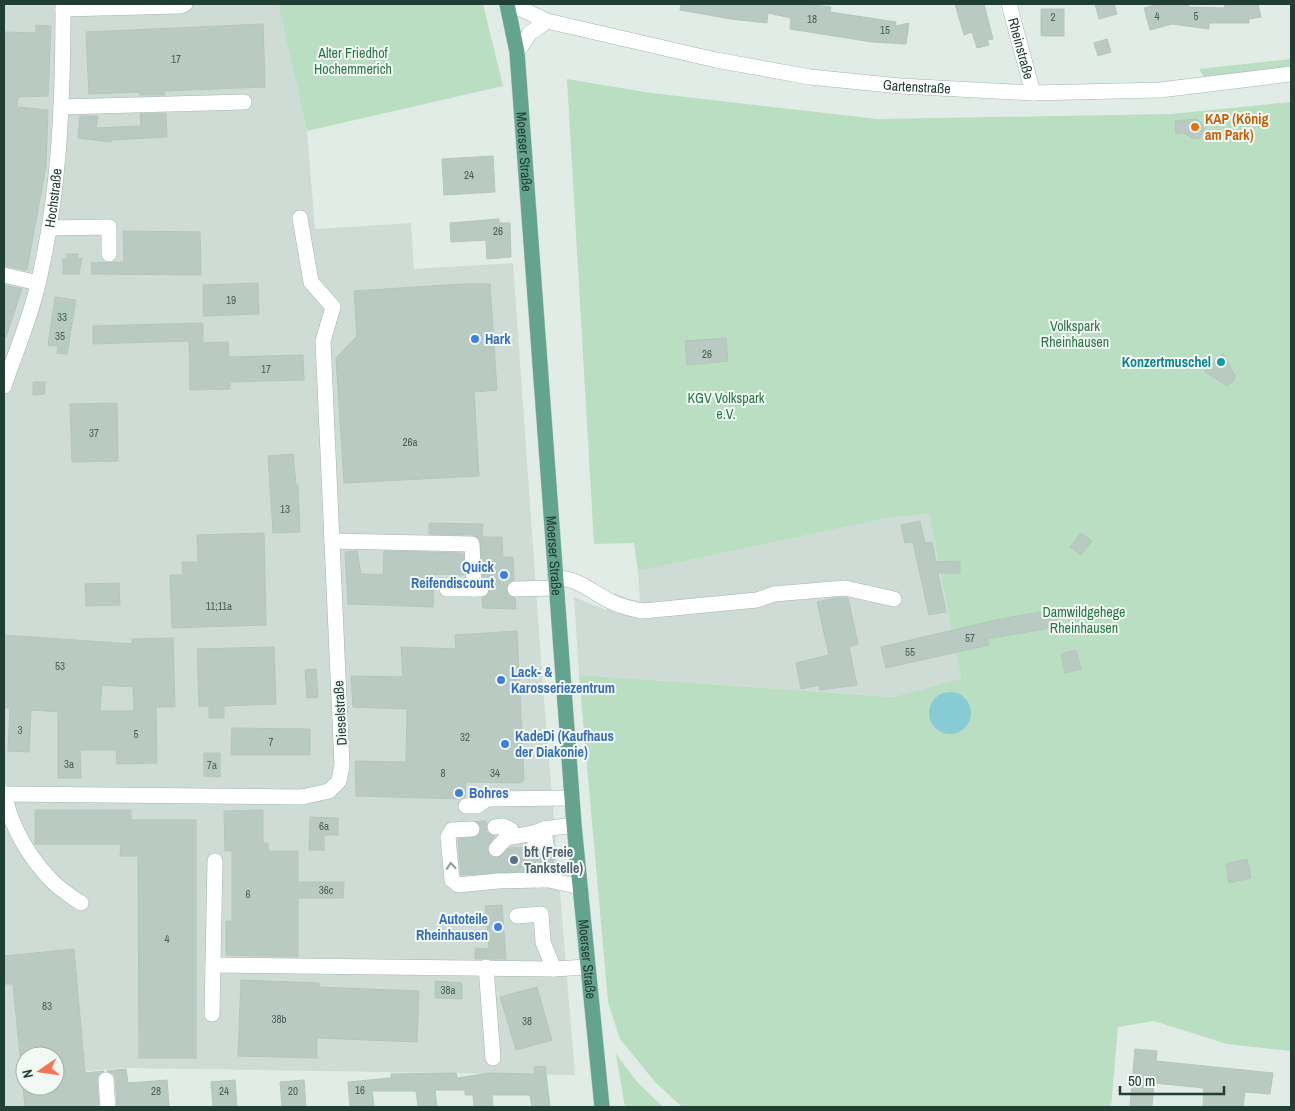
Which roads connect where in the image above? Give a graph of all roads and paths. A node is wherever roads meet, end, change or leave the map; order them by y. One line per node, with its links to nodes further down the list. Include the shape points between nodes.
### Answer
1 (184, 4): 5 (street)
2 (507, 4): 7 (main road, Moerser Straße)
3 (511, 4): 6 (street, Gartenstraße)
4 (1009, 4): 9 (street, Rheinstraße)
5 (63, 6): 11 (street, Hochstraße)
6 (547, 20): 7 (street, via 536,27); 9 (street, Gartenstraße, via 716,60 810,77 900,86)
7 (517, 52): 19 (main road, Moerser Straße)
8 (1291, 74): 9 (street, Gartenstraße, via 1160,90)
9 (1033, 93)
10 (244, 102): 11 (street)
11 (61, 106): 13 (street, Hochstraße, via 56,189)
12 (300, 218): 18 (street, Dieselstraße, via 311,282 333,307 323,341)
13 (49, 228): 14 (street, via 109,227); 16 (street, Hochstraße)
14 (109, 254)
15 (4, 275): 16 (street)
16 (38, 283): 17 (street, Hochstraße)
17 (4, 386)
18 (332, 541): 20 (street, via 472,544 478,589); 23 (street, Dieselstraße, via 342,765 339,781 329,791 302,797)
19 (555, 583): 21 (street); 22 (street, via 569,577 610,601 643,611 845,588); 24 (main road, Moerser Straße)
20 (447, 589)
21 (515, 589)
22 (894, 599)
23 (4, 794): 31 (street, via 10,817 37,865 54,884)
24 (572, 798): 25 (street, via 487,799 477,806); 26 (main road, Moerser Straße)
25 (466, 806)
26 (574, 825): 28 (street); 30 (main road, Moerser Straße)
27 (472, 829): 30 (street, one-way to 27, via 520,877 458,885 452,880 448,837 452,830)
28 (520, 839)
29 (214, 861): 33 (street)
30 (580, 887): 35 (main road, Moerser Straße)
31 (81, 903)
32 (517, 916): 36 (street, via 541,914 543,942)
33 (213, 965): 34 (street); 37 (street)
34 (486, 967): 36 (street); 38 (street)
35 (588, 967): 36 (street); 41 (main road, Moerser Straße)
36 (554, 969)
37 (212, 1014)
38 (493, 1058)
39 (106, 1080): 40 (street)
40 (108, 1107)
41 (602, 1107)

